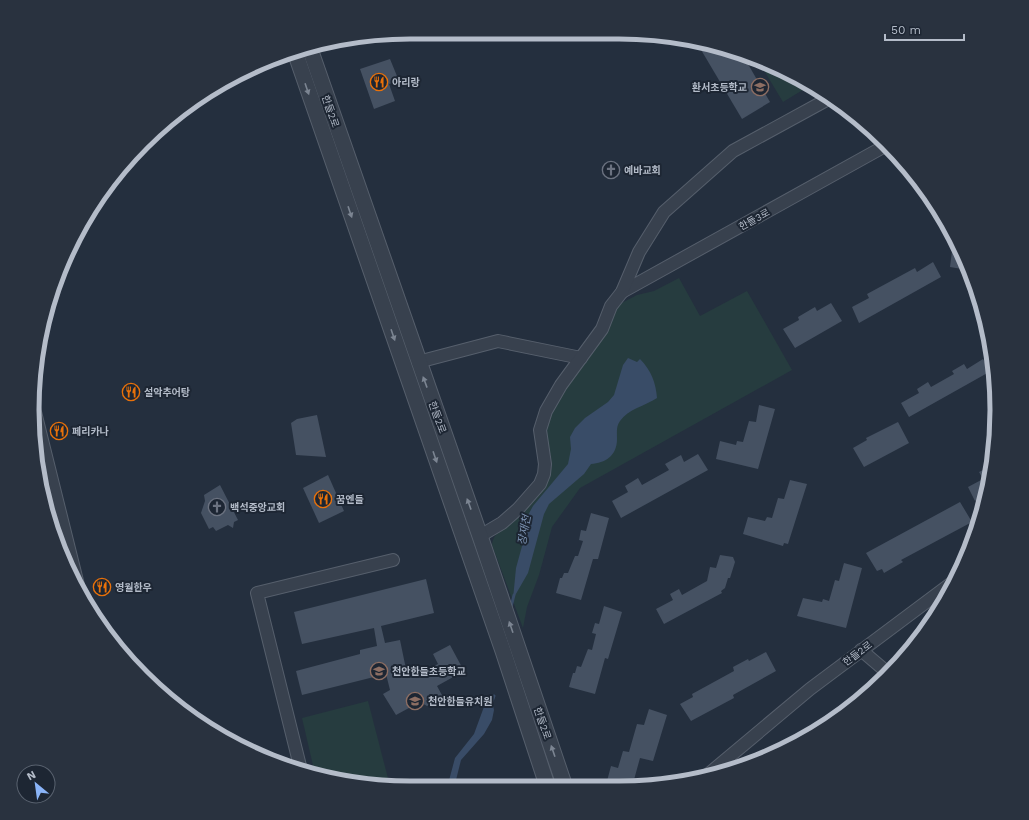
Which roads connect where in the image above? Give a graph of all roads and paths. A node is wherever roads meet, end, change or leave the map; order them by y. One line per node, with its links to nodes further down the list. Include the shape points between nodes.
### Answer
1 (311, 53): 7 (street, 한들2로)
2 (297, 57): 17 (street, 한들2로, one-way to 17)
3 (824, 101): 5 (street, 한들3로, via 733,151 664,212 639,252)
4 (881, 148): 5 (street, 한들3로)
5 (622, 292): 6 (street, 한들3로, via 611,306 602,329)
6 (581, 358): 7 (street, via 498,341); 9 (street, 한들3로, via 546,411 540,430 545,464 540,484 502,523)
7 (418, 362): 9 (street, 한들2로, one-way to 7)
8 (41, 451): 11 (street)
9 (480, 536): 18 (street, 한들2로, one-way to 9)
10 (393, 560): 15 (street, via 258,593)
11 (72, 562)
12 (944, 589): 13 (street, 한들2로)
13 (861, 650): 14 (street); 16 (street, 한들2로)
14 (884, 669)
15 (299, 764)
16 (717, 767)
17 (546, 781)
18 (563, 781)

